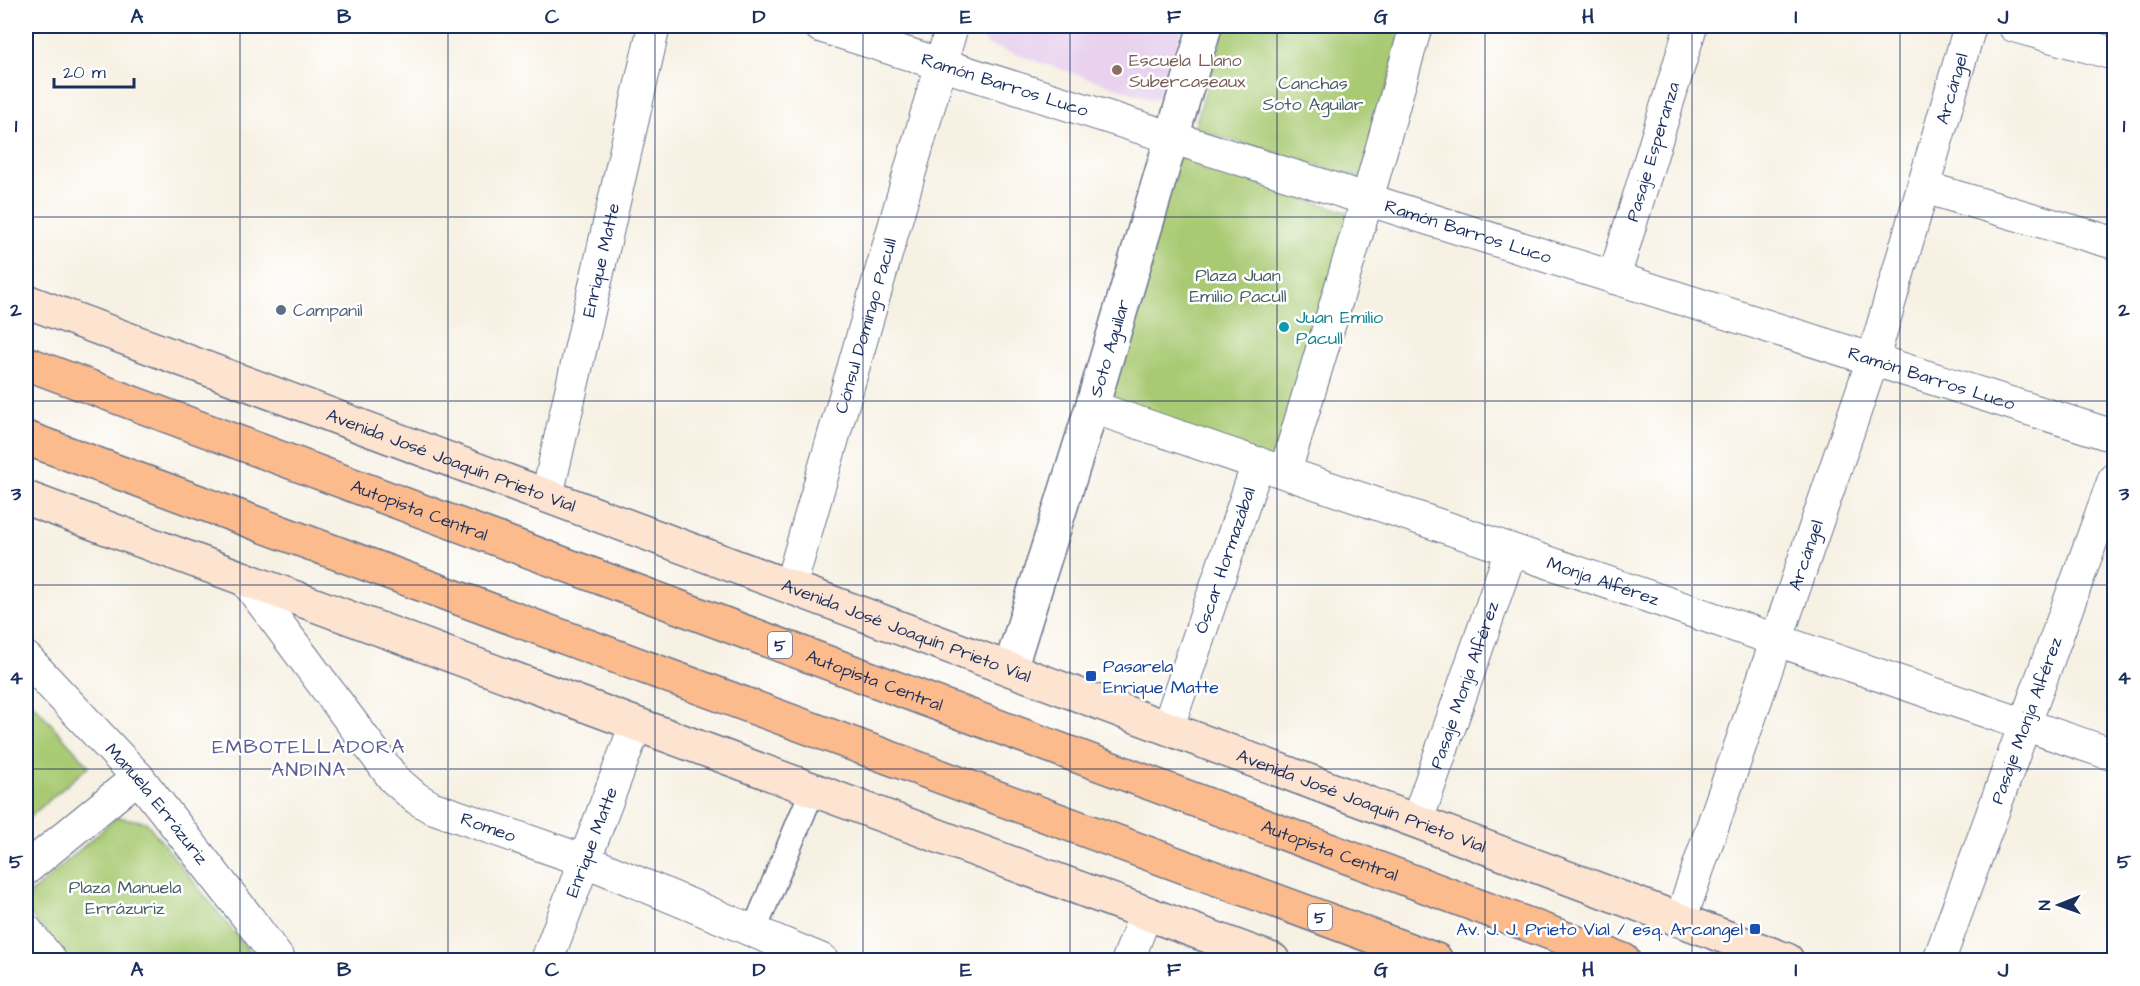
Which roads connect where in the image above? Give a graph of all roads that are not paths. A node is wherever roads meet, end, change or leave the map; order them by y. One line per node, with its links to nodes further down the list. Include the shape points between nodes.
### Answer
1 (654, 26): 24 (street, Enrique Matte)
2 (820, 26): 10 (street, Ramón Barros Luco)
3 (952, 26): 10 (street, Cónsul Domingo Pacull)
4 (1205, 26): 11 (street, Soto Aguilar)
5 (1416, 26): 13 (street, Óscar Hormazábal)
6 (1692, 26): 15 (street, Pasaje Esperanza)
7 (1970, 26): 12 (street, Arcángel)
8 (2014, 26): 9 (street)
9 (2115, 54)
10 (941, 64): 11 (street, Ramón Barros Luco); 28 (street, Cónsul Domingo Pacull)
11 (1172, 138): 13 (street, Ramón Barros Luco); 19 (street, Soto Aguilar)
12 (1923, 187): 14 (street); 17 (street, Arcángel)
13 (1367, 200): 15 (street, Ramón Barros Luco); 22 (street, Óscar Hormazábal)
14 (2115, 243)
15 (1614, 278): 17 (street, Ramón Barros Luco)
16 (26, 301): 24 (main road, Avenida José Joaquín Prieto Vial)
17 (1873, 359): 20 (street, Ramón Barros Luco); 29 (street, Arcángel)
18 (26, 363): 52 (highway, Autopista Central / 5)
19 (1092, 407): 22 (street, Monja Alférez); 31 (street, Soto Aguilar)
20 (2115, 436)
21 (26, 438): 51 (highway, 5)
22 (1272, 468): 26 (street, Monja Alférez); 34 (street, Óscar Hormazábal)
23 (2115, 479): 33 (street, Pasaje Monja Alférez)
24 (548, 496): 28 (main road, Avenida José Joaquín Prieto Vial)
25 (26, 498): 27 (main road)
26 (1511, 550): 29 (street, Monja Alférez); 38 (street, Pasaje Monja Alférez)
27 (244, 578): 32 (main road); 39 (street, Romeo, via 404,789 430,807)
28 (790, 587): 31 (main road, Avenida José Joaquín Prieto Vial)
29 (1776, 640): 33 (street, Monja Alférez); 42 (street, Arcángel)
30 (26, 658): 36 (street, Manuela Errázuriz)
31 (1010, 669): 34 (main road, Avenida José Joaquín Prieto Vial)
32 (636, 724): 37 (main road); 39 (street, Enrique Matte)
33 (2026, 725): 35 (street, Monja Alférez); 54 (street, Pasaje Monja Alférez)
34 (1168, 727): 38 (main road, Avenida José Joaquín Prieto Vial)
35 (2115, 755)
36 (138, 777): 40 (street); 46 (street, Manuela Errázuriz)
37 (813, 789): 41 (main road); 44 (street)
38 (1417, 821): 42 (main road, Avenida José Joaquín Prieto Vial)
39 (586, 861): 44 (street, Romeo); 47 (street, Enrique Matte)
40 (26, 869)
41 (1146, 913): 49 (street); 50 (main road)
42 (1680, 921): 53 (main road, Avenida José Joaquín Prieto Vial)
43 (26, 930): 45 (street)
44 (753, 933): 48 (street, Romeo)
45 (50, 960)
46 (279, 960)
47 (548, 960)
48 (822, 960)
49 (1128, 960)
50 (1273, 960)
51 (1436, 960)
52 (1623, 960)
53 (1787, 960)
54 (1939, 960)

